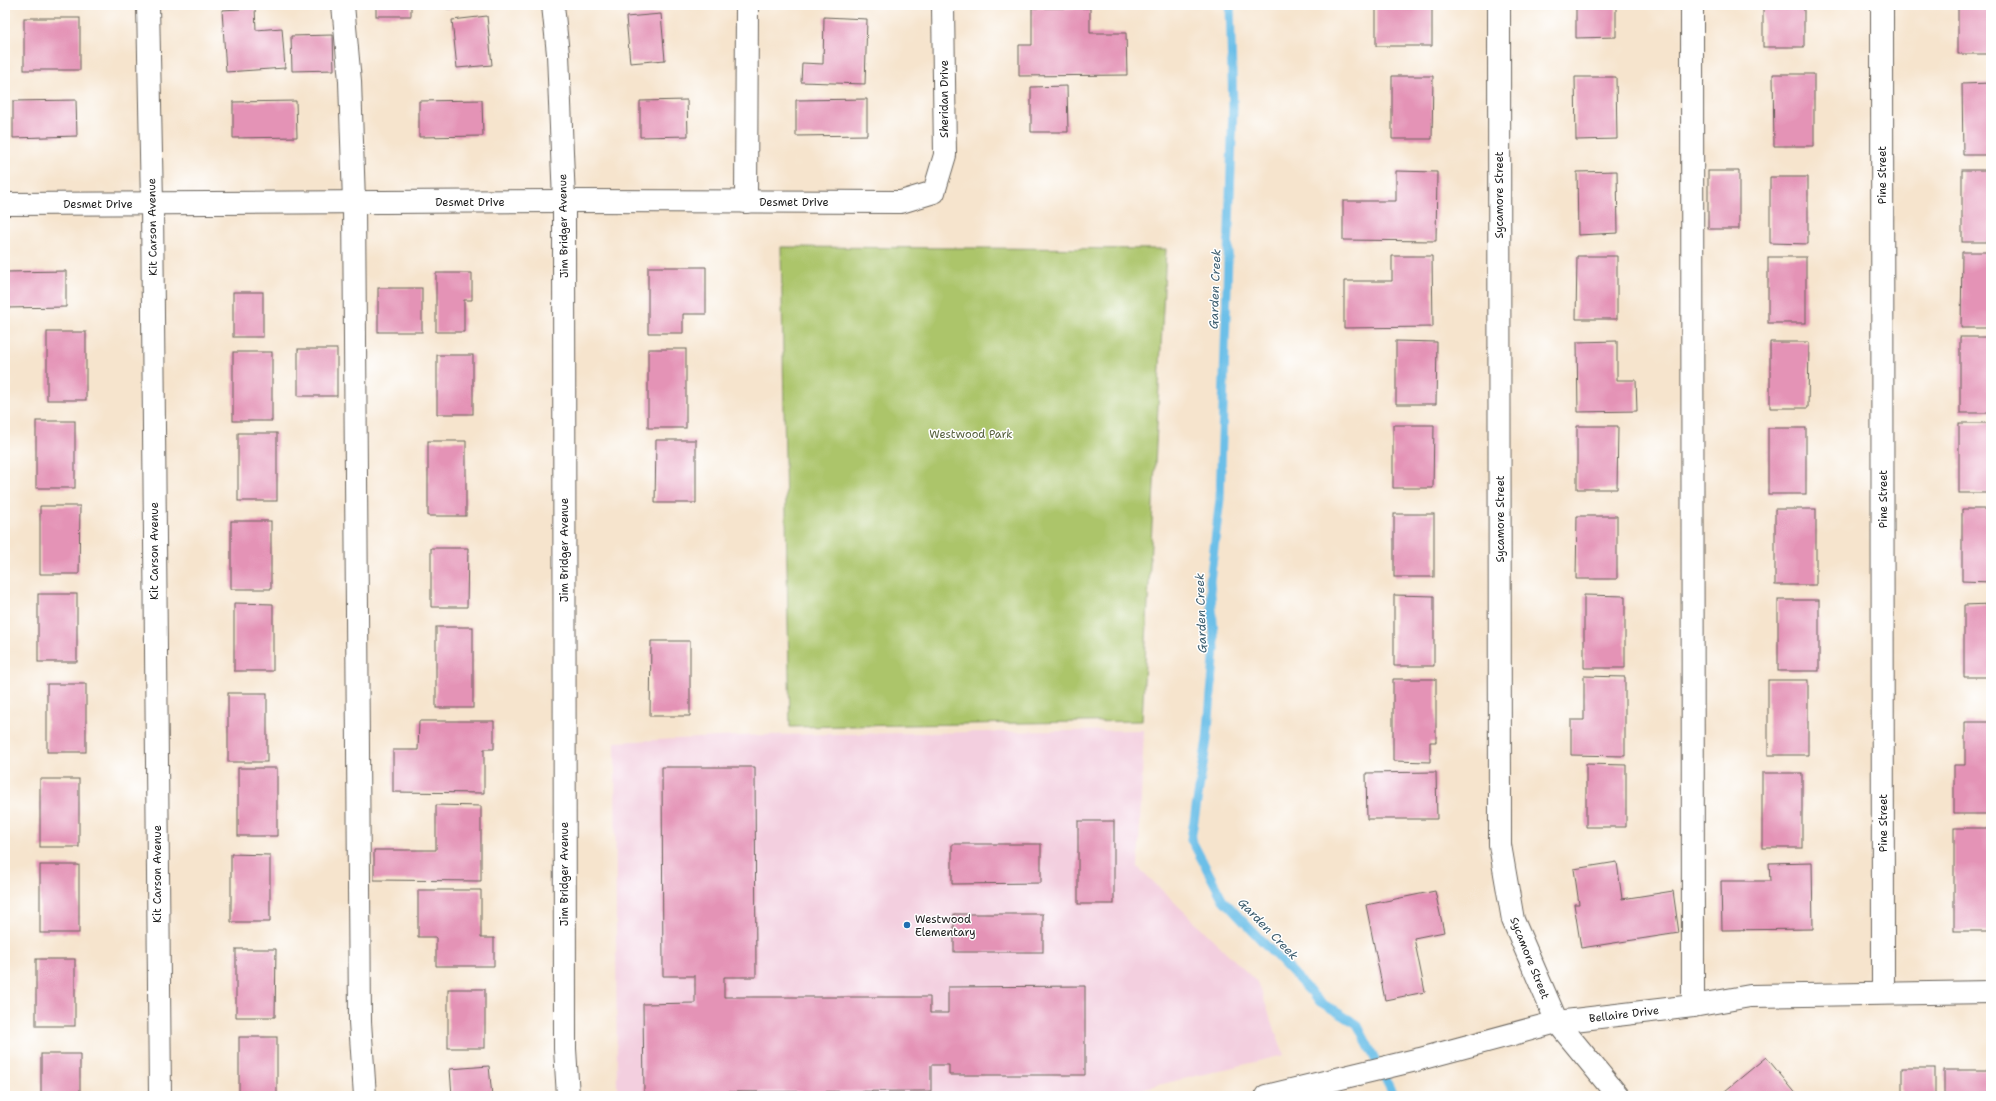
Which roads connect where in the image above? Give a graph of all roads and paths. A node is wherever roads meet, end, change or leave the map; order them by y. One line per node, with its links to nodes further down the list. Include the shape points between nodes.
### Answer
1 (148, 5): 14 (street, Kit Carson Avenue)
2 (343, 5): 10 (street, via 350,81)
3 (553, 5): 11 (street, Jim Bridger Avenue, via 558,54)
4 (747, 5): 12 (street)
5 (943, 5): 9 (street, Sheridan Drive, via 945,156)
6 (1499, 5): 18 (street, Sycamore Street, via 1500,845 1513,920)
7 (1692, 5): 17 (street)
8 (1882, 5): 16 (street, Pine Street)
9 (934, 192): 12 (street, Desmet Drive, via 901,202)
10 (354, 202): 11 (street, Desmet Drive); 14 (street, Desmet Drive); 20 (street, via 360,1022)
11 (564, 202): 12 (street, Desmet Drive); 21 (street, Jim Bridger Avenue, via 565,1049)
12 (746, 202)
13 (5, 204): 14 (street, Desmet Drive)
14 (152, 204): 19 (street, Kit Carson Avenue)
15 (1991, 992): 16 (street, Bellaire Drive)
16 (1883, 993): 17 (street, Bellaire Drive, via 1750,996)
17 (1693, 1006): 18 (street, Bellaire Drive)
18 (1557, 1022): 22 (street, Bellaire Drive, via 1420,1059); 23 (street, Sycamore Street)
19 (160, 1096)
20 (365, 1096)
21 (568, 1096)
22 (1266, 1096)
23 (1618, 1096)

